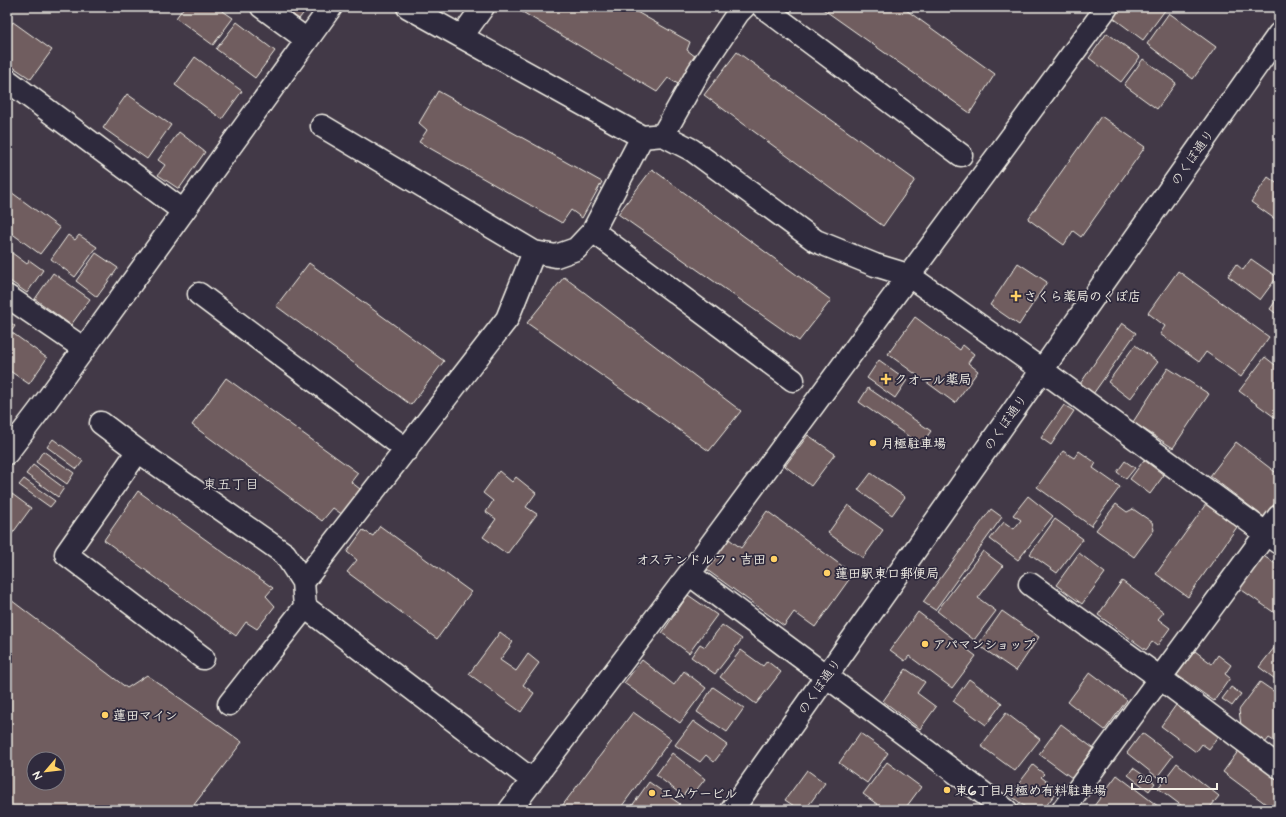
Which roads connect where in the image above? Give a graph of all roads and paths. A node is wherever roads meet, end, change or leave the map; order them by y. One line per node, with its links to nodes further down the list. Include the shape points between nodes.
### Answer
1 (262, 7): 10 (street)
2 (331, 7): 10 (street)
3 (408, 7): 9 (street)
4 (483, 7): 9 (street)
5 (763, 7): 14 (street)
6 (1107, 7): 18 (street)
7 (737, 9): 13 (street, via 699,71)
8 (1279, 34): 22 (street, のくぼ通り)
9 (462, 36): 13 (street)
10 (307, 40): 15 (street)
11 (7, 80): 15 (street)
12 (322, 126): 17 (street)
13 (653, 136): 16 (street); 18 (street, via 692,150 816,241 875,265)
14 (961, 155)
15 (183, 211): 21 (street)
16 (593, 231): 17 (street, via 576,249 556,256); 23 (street)
17 (534, 252): 26 (street, via 507,320)
18 (908, 275): 22 (street); 30 (street)
19 (198, 294): 26 (street)
20 (7, 296): 21 (street)
21 (83, 348): 27 (street)
22 (1042, 370): 29 (street); 35 (street, のくぼ通り)
23 (793, 380)
24 (101, 423): 25 (street)
25 (138, 450): 31 (street, via 285,554); 34 (street, via 66,554)
26 (407, 450): 31 (street)
27 (7, 453)
28 (1279, 516): 29 (street)
29 (1272, 538): 36 (street)
30 (689, 574): 35 (street); 39 (street)
31 (303, 582): 33 (street)
32 (1030, 584): 36 (street)
33 (305, 607): 37 (street); 39 (street)
34 (203, 658)
35 (826, 676): 41 (street, のくぼ通り); 42 (street)
36 (1160, 678): 38 (street); 43 (street)
37 (229, 704)
38 (1279, 767)
39 (532, 780): 40 (street)
40 (510, 810)
41 (732, 810)
42 (1006, 810)
43 (1063, 810)

